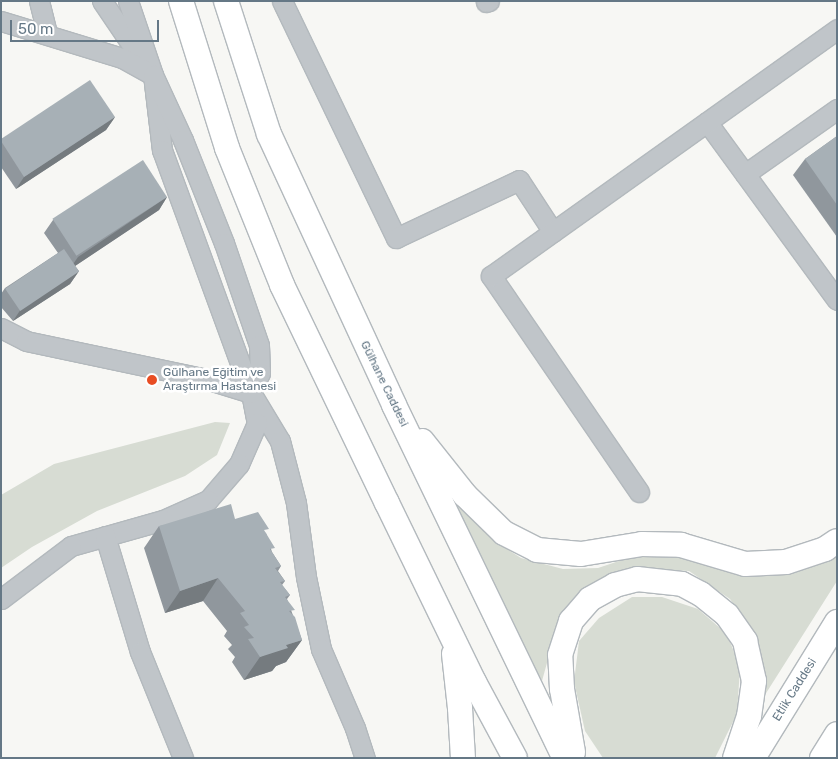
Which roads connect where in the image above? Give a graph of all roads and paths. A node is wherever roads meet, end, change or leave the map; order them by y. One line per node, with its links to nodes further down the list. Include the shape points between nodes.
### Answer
1 (39, 1): 9 (street)
2 (102, 1): 10 (street)
3 (128, 1): 10 (street)
4 (182, 1): 24 (main road, via 227,148 263,239 386,504)
5 (226, 1): 18 (main road, Gülhane Caddesi, via 269,134)
6 (282, 1): 14 (street, via 396,238 518,180)
7 (1, 21): 9 (street)
8 (837, 29): 12 (street)
9 (47, 33): 10 (street, via 122,58)
10 (153, 75): 17 (street, via 162,150); 17 (street, via 221,234 259,345 260,373)
11 (837, 109): 13 (street)
12 (707, 122): 13 (street); 14 (street)
13 (744, 174): 15 (street)
14 (553, 232): 19 (street, via 491,276)
15 (837, 300)
16 (1, 328): 17 (street, via 26,341 202,378)
17 (251, 393): 20 (street, via 257,423 239,464 208,500 163,520); 27 (street, via 280,441 296,504 306,577 321,649)
18 (394, 405): 21 (main road, via 465,495 504,533 537,550 581,554 642,544 681,545 744,564 786,562 825,549); 30 (main road, Gülhane Caddesi)
19 (639, 492)
20 (105, 536): 22 (street, via 71,546); 26 (street, via 140,652)
21 (837, 541)
22 (1, 598)
23 (837, 622): 33 (main road, Etlik Caddesi)
24 (452, 632): 28 (main road); 29 (main road)
25 (837, 734): 34 (main road)
26 (183, 758)
27 (365, 758)
28 (462, 758)
29 (514, 758)
30 (565, 758)
31 (574, 758): 32 (main road, via 566,722 560,655 571,621 590,599 614,585 637,579 682,584 701,594 727,614 744,642 754,681 749,716)
32 (735, 758)
33 (753, 758)
34 (822, 758)

